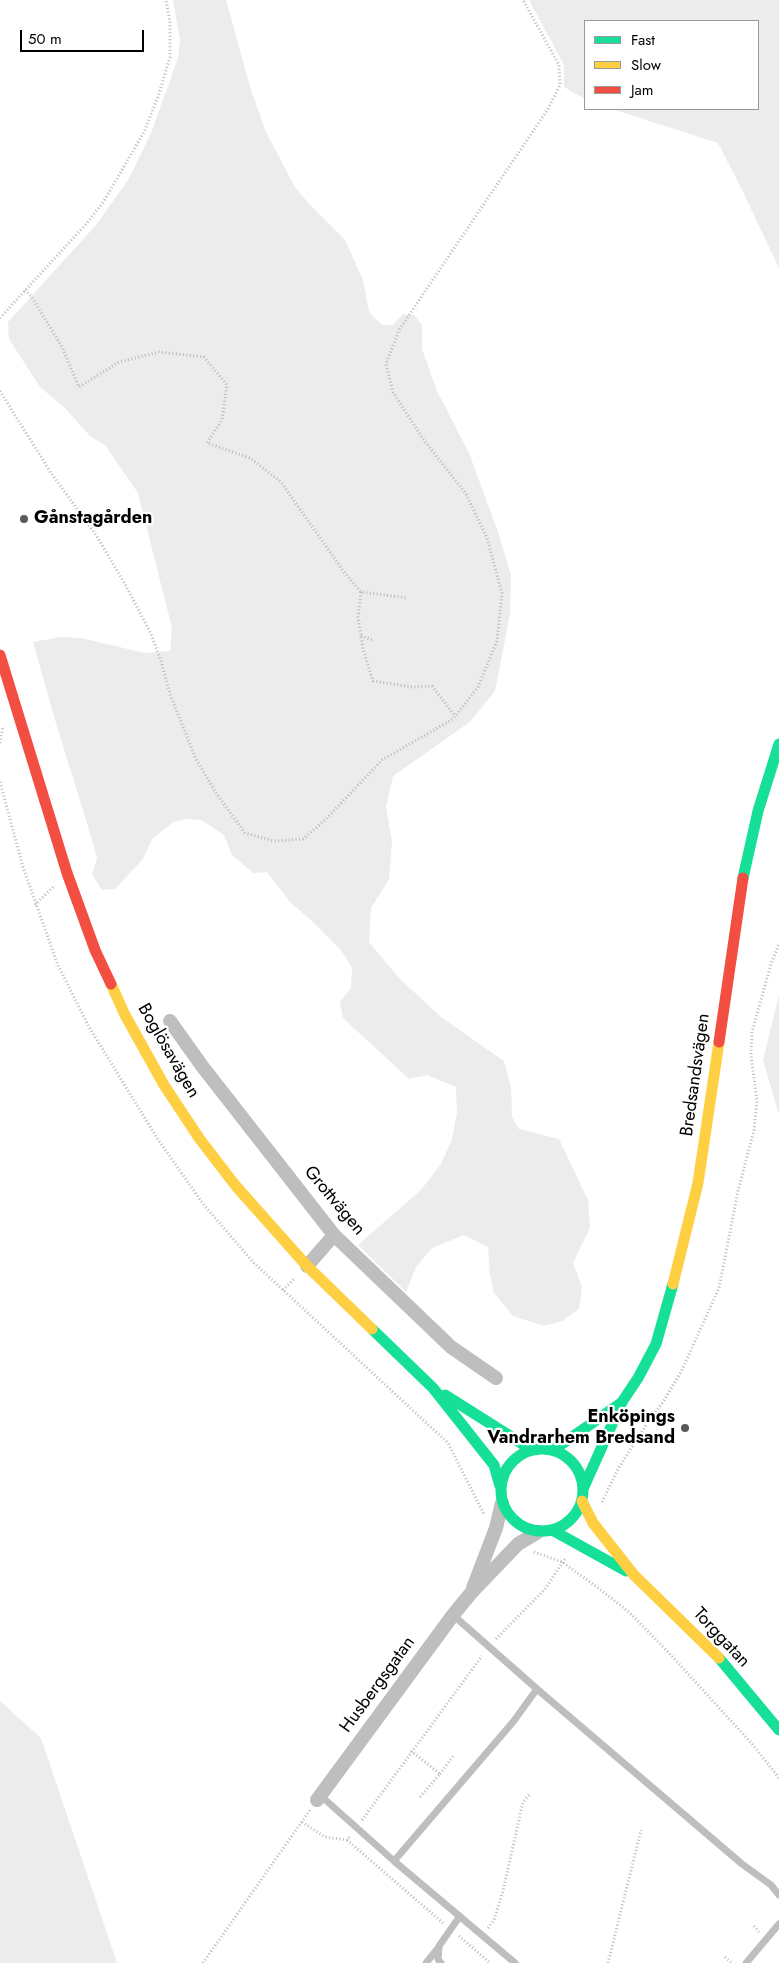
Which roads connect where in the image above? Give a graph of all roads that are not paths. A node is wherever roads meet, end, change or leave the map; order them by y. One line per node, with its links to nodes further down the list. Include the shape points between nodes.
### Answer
1 (0, 656): 5 (street, Boglösavägen, via 67,873 95,950 126,1015 164,1085 199,1138 235,1185)
2 (779, 744): 8 (street, Bredsandsvägen, via 744,870 698,1183 682,1254 656,1344)
3 (170, 1021): 4 (street, Grottvägen)
4 (334, 1235): 5 (street); 6 (street, Grottvägen, via 451,1347)
5 (307, 1266): 7 (street, Boglösavägen)
6 (496, 1378)
7 (433, 1388): 10 (street, Boglösavägen); 11 (street, Boglösavägen, via 494,1465)
8 (622, 1402): 9 (street, via 562,1444); 12 (street)
9 (546, 1449): 10 (street); 12 (street, via 575,1464)
10 (532, 1450): 11 (street, via 511,1462)
11 (500, 1486): 14 (street, Torggatan)
12 (583, 1488): 13 (street)
13 (582, 1501): 15 (street, via 572,1519); 16 (street, Torggatan, via 593,1523)
14 (502, 1503): 15 (street, Torggatan, via 517,1524 526,1529); 17 (street, Husbergsgatan, via 496,1528)
15 (545, 1531): 16 (street, Torggatan); 17 (street, Husbergsgatan, via 518,1544)
16 (634, 1575): 20 (street, Torggatan, via 710,1648)
17 (470, 1593): 18 (street, Husbergsgatan)
18 (453, 1614): 19 (lane); 21 (street, Husbergsgatan)
19 (537, 1689): 22 (lane, via 513,1722); 23 (lane)
20 (779, 1730)
21 (319, 1798): 22 (lane)
22 (394, 1861): 24 (lane)
23 (779, 1895)
24 (460, 1916): 26 (lane); 29 (lane)
25 (779, 1924): 30 (lane)
26 (439, 1946): 27 (lane); 28 (lane, via 438,1959)
27 (426, 1963)
28 (441, 1963)
29 (515, 1963)
30 (746, 1963)

